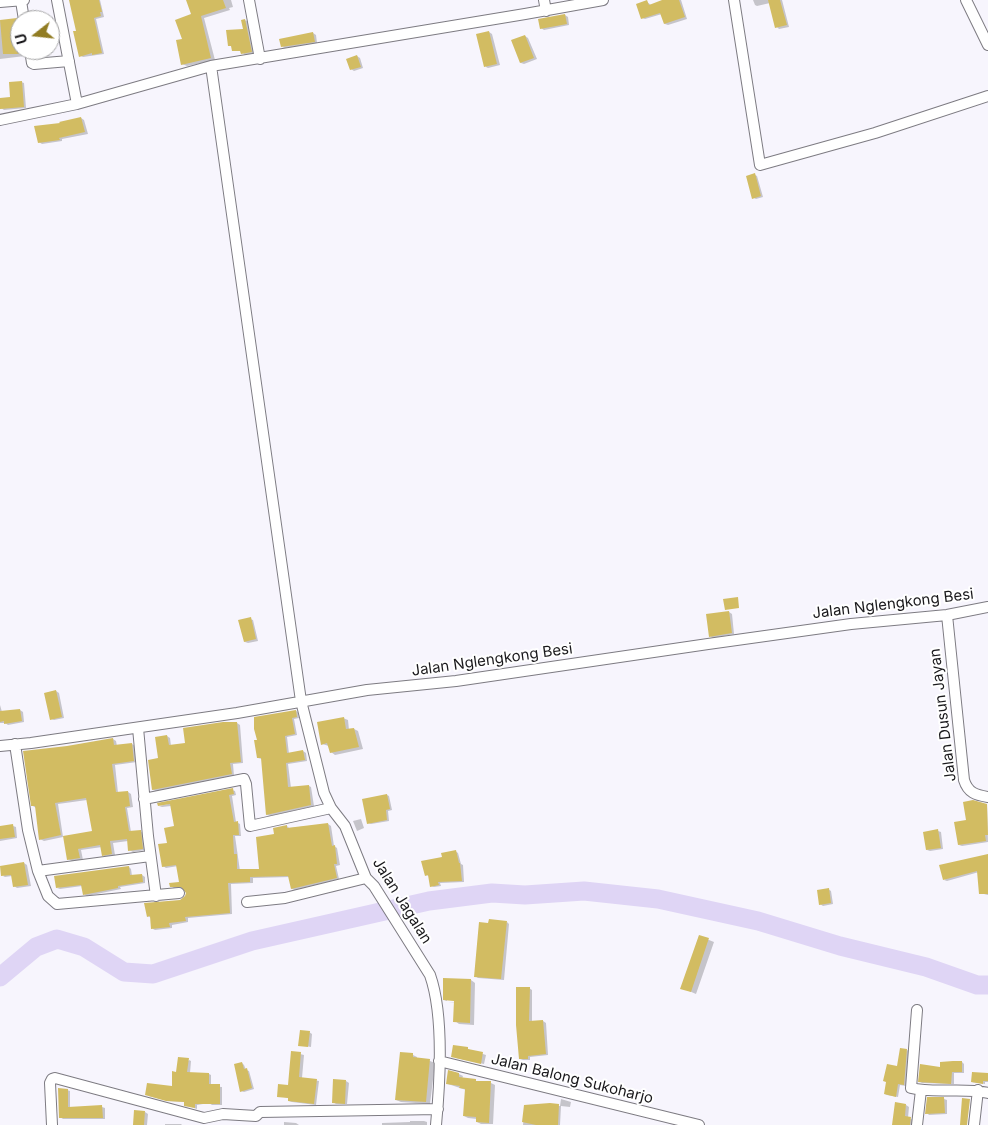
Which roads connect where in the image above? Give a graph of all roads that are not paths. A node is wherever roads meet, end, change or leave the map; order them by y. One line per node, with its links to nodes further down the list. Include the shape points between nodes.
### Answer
1 (22, 0): 8 (street)
2 (57, 0): 13 (street)
3 (249, 0): 11 (street)
4 (544, 0): 9 (street)
5 (603, 0): 9 (street)
6 (734, 0): 15 (street, via 760,165)
7 (966, 0): 10 (street)
8 (0, 2)
9 (546, 11): 11 (street)
10 (988, 44)
11 (260, 59): 14 (street)
12 (32, 60): 13 (street, via 34,64)
13 (68, 61): 16 (street)
14 (211, 66): 16 (street); 20 (street, Jalan Jagalan)
15 (988, 96)
16 (77, 104): 17 (street)
17 (0, 120)
18 (988, 607): 19 (street, Jalan Nglengkong Besi)
19 (947, 615): 20 (street, Jalan Nglengkong Besi, via 851,624); 24 (street, Jalan Dusun Jayan, via 964,780 975,795)
20 (301, 701): 21 (street, Jalan Nglengkong Besi); 26 (street, Jalan Jagalan, via 324,794)
21 (138, 728): 22 (street, Jalan Nglengkong Besi); 25 (street)
22 (15, 744): 23 (street, Jalan Nglengkong Besi); 28 (street, via 28,830)
23 (0, 746)
24 (988, 796)
25 (144, 799): 26 (street, via 244,779 250,826); 27 (street)
26 (331, 808): 29 (street, Jalan Jagalan, via 345,826)
27 (150, 856): 28 (street); 31 (street)
28 (38, 871): 31 (street, via 48,896 56,904)
29 (366, 878): 32 (street, via 285,898); 34 (street, Jalan Jagalan, via 430,976 439,1024)
30 (179, 893): 31 (street)
31 (156, 896)
32 (247, 902)
33 (917, 1010): 35 (street, via 910,1086)
34 (439, 1061): 37 (street, Jalan Jagalan); 41 (street, Jalan Balong Sukoharjo)
35 (921, 1090): 36 (street); 42 (street)
36 (983, 1092): 43 (street)
37 (438, 1109): 38 (street, via 260,1112); 40 (street, Jalan Jagalan)
38 (255, 1120): 39 (street, via 223,1114 204,1118 55,1078 50,1084)
39 (52, 1125)
40 (436, 1125)
41 (699, 1125)
42 (917, 1125)
43 (974, 1125)

